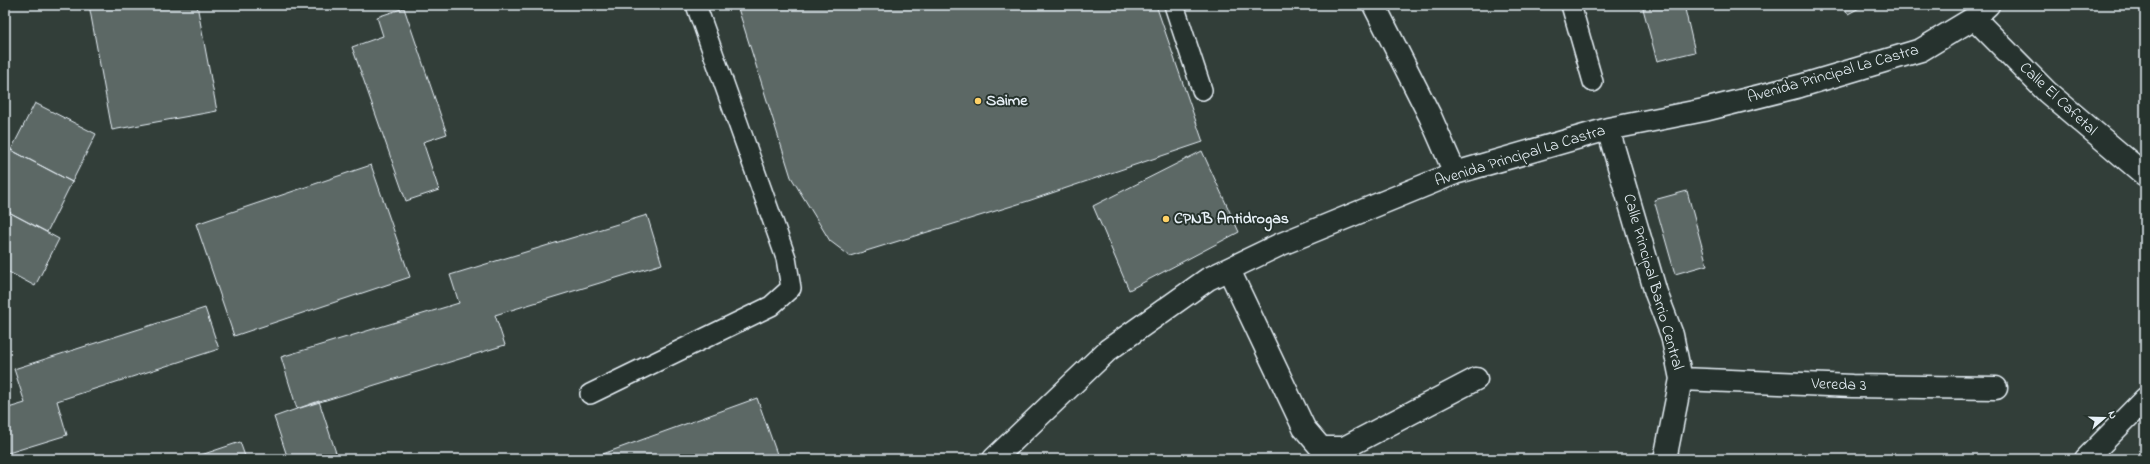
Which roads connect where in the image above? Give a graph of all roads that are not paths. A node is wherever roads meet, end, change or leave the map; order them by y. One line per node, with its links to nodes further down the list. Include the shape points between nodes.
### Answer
1 (696, 5): 15 (lane, via 786,258 791,288 771,306)
2 (1174, 5): 7 (lane)
3 (1374, 5): 9 (street, via 1430,116)
4 (1571, 5): 6 (lane)
5 (1981, 12): 8 (street, Avenida Principal La Castra, via 1922,50 1872,66 1704,110); 10 (street, Calle El Cafetal, via 2048,92)
6 (1593, 82)
7 (1202, 90)
8 (1608, 130): 9 (street, Avenida Principal La Castra); 13 (street, Calle Principal Barrio Central, via 1656,292 1672,336)
9 (1455, 173): 11 (street, Avenida Principal La Castra, via 1279,245)
10 (2145, 175)
11 (1229, 270): 12 (street, via 1304,428 1321,448 1344,448); 17 (street, Avenida Principal La Castra, via 1208,279 1108,350)
12 (1476, 379)
13 (1681, 379): 14 (street, Vereda 3, via 1852,386); 18 (street, Calle Principal Barrio Central)
14 (1996, 388)
15 (590, 394)
16 (2145, 399): 19 (street)
17 (994, 459)
18 (1665, 459)
19 (2086, 459)

